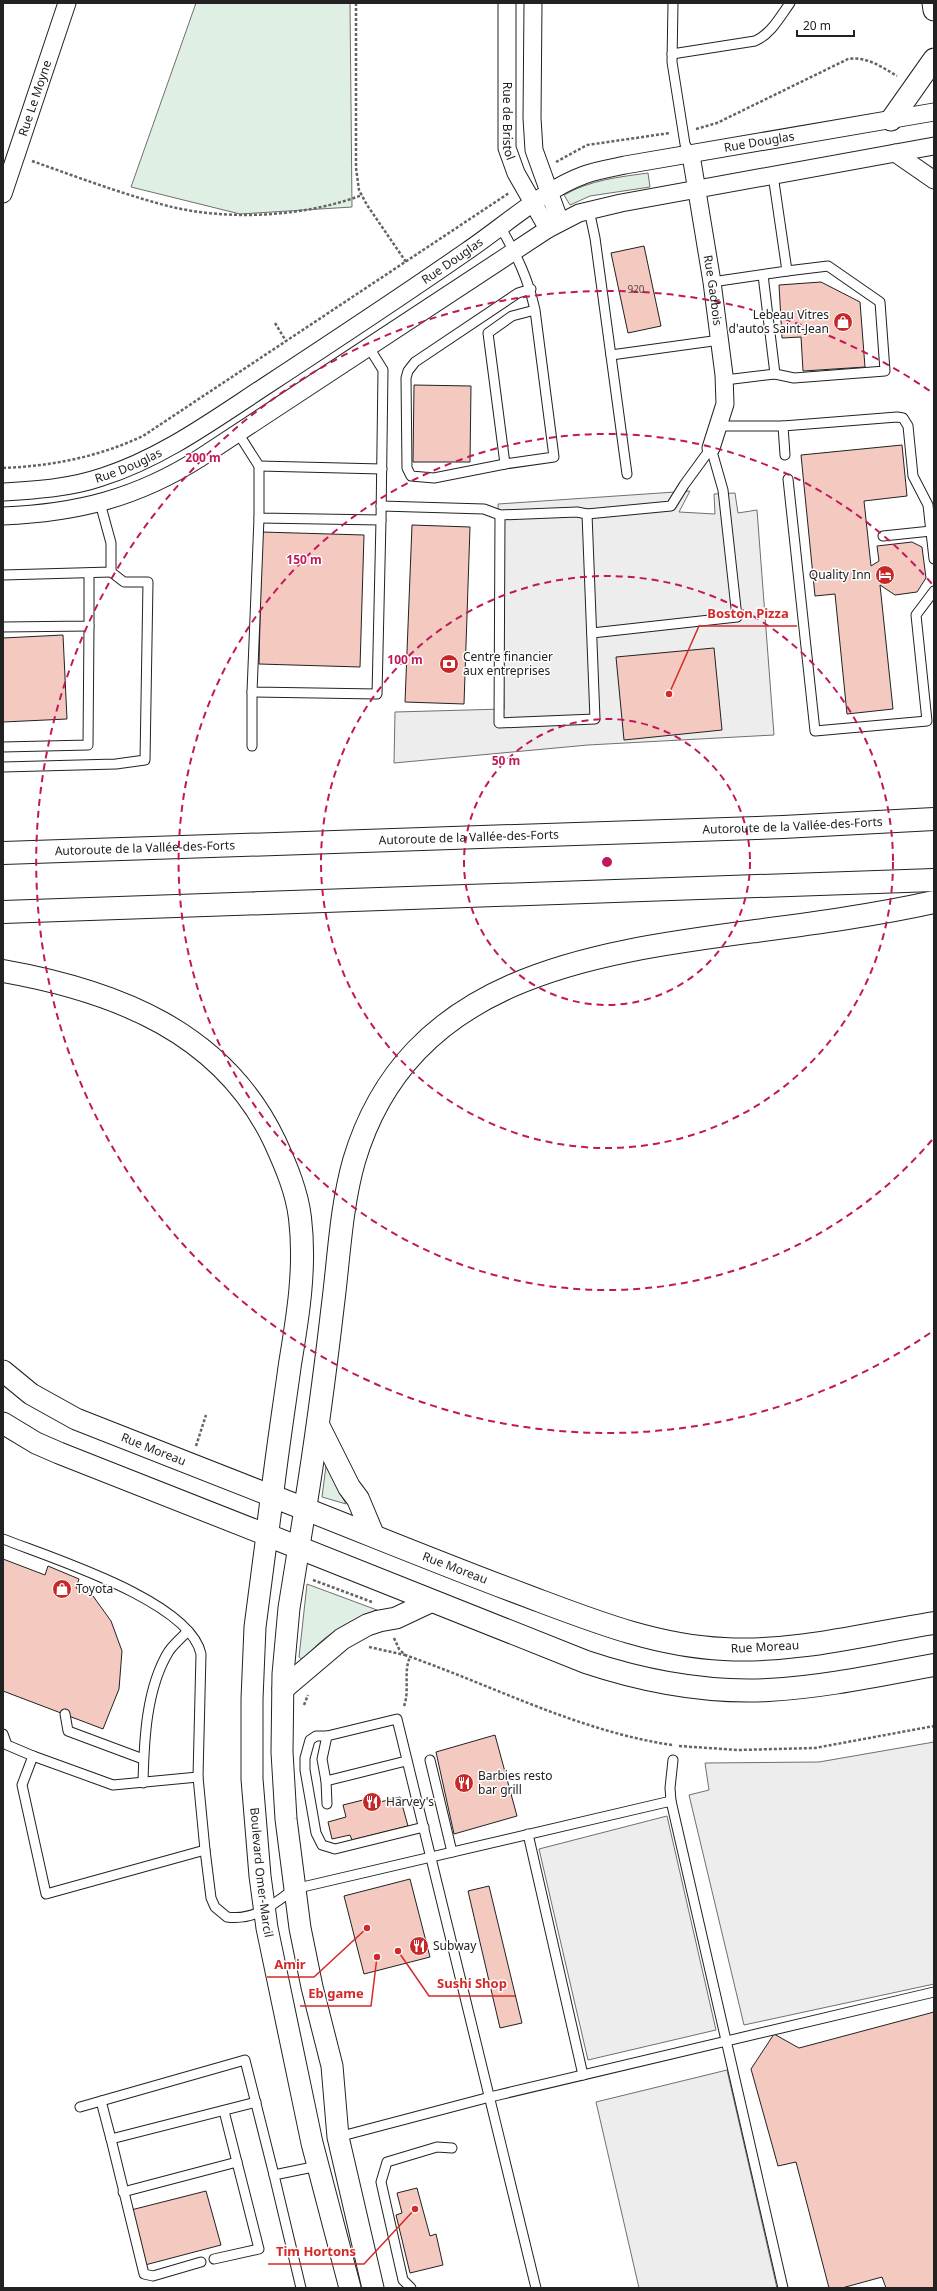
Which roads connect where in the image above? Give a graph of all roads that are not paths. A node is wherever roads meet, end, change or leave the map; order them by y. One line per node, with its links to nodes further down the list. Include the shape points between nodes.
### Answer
1 (67, 3): 15 (street, Rue Le Moyne)
2 (507, 3): 21 (street, Rue de Bristol, via 507,148 516,173)
3 (533, 3): 19 (street, Rue de Bristol, via 532,140)
4 (673, 3): 8 (lane)
5 (790, 3): 8 (lane, via 768,33 755,41)
6 (933, 3): 7 (street)
7 (934, 10)
8 (672, 54): 14 (lane, via 685,144)
9 (934, 59): 11 (street)
10 (934, 112): 11 (street, Rue Douglas)
11 (891, 120): 14 (street, Rue Douglas)
12 (934, 146): 13 (street, Rue Douglas)
13 (895, 153): 16 (street, Rue Douglas); 17 (street)
14 (691, 155): 18 (street, Rue Gadbois); 19 (street, Rue Douglas, via 599,170)
15 (17, 158): 20 (street, Rue Le Moyne)
16 (773, 175): 18 (street, Rue Douglas); 26 (lane)
17 (928, 175)
18 (696, 190): 22 (street, Rue Douglas); 28 (street, Rue Gadbois)
19 (550, 191): 21 (street, Rue Douglas); 23 (street, Rue de Bristol)
20 (3, 194)
21 (535, 204): 23 (street, Rue de Bristol); 24 (street, Rue Douglas)
22 (589, 210): 23 (street, Rue Douglas); 33 (lane)
23 (554, 226): 25 (street, Rue Douglas)
24 (501, 228): 25 (lane); 46 (street, Rue Douglas, via 208,424 162,451 122,470 83,482)
25 (514, 250): 29 (lane); 32 (street, Rue Douglas)
26 (787, 271): 27 (lane); 34 (lane, via 828,266 880,302 885,371 794,378)
27 (763, 275): 28 (lane); 34 (lane)
28 (712, 282): 31 (street, Rue Gadbois)
29 (531, 289): 30 (lane); 41 (lane, via 518,293 415,362 407,375 407,468 411,476 434,478)
30 (535, 310): 41 (lane, via 512,316 488,333); 41 (lane, via 554,457)
31 (720, 340): 33 (lane); 35 (street, Rue Gadbois)
32 (368, 346): 38 (street, Rue Douglas); 43 (lane, via 383,370)
33 (611, 355): 44 (lane)
34 (776, 374): 35 (lane)
35 (725, 380): 36 (street, Rue Gadbois, via 725,404)
36 (719, 426): 37 (lane); 39 (street, Rue Gadbois)
37 (783, 426): 40 (lane); 54 (lane, via 903,418 908,426 913,476 928,505)
38 (238, 433): 42 (lane); 47 (street, Rue Douglas, via 167,477 132,493)
39 (711, 448): 49 (lane, via 671,506); 63 (lane, via 723,490 737,617)
40 (786, 455)
41 (505, 464)
42 (258, 466): 43 (lane); 52 (lane)
43 (382, 469): 48 (lane)
44 (627, 474)
45 (788, 480): 60 (lane, via 815,731 927,721 916,615)
46 (3, 492)
47 (100, 503): 51 (street, Rue Douglas, via 40,514); 58 (lane, via 111,543)
48 (381, 506): 50 (lane, via 484,509); 53 (lane)
49 (587, 514): 50 (lane, via 577,512); 63 (lane)
50 (500, 515): 63 (lane, via 499,724 596,719)
51 (3, 516)
52 (259, 518): 53 (lane); 64 (lane)
53 (381, 520): 64 (lane, via 377,694)
54 (931, 531): 55 (lane); 56 (lane)
55 (884, 536)
56 (934, 559)
57 (89, 572): 58 (lane); 59 (lane); 61 (lane)
58 (111, 572): 67 (lane, via 124,582 148,582 145,760 116,764)
59 (3, 575)
60 (934, 591)
61 (89, 626): 62 (lane); 66 (lane, via 88,745)
62 (3, 627)
63 (592, 633)
64 (252, 692): 65 (lane)
65 (252, 746)
66 (3, 747)
67 (3, 767)
68 (929, 819): 69 (main road, Autoroute de la Vallée-des-Forts, via 782,827)
69 (3, 853)
70 (934, 880): 72 (main road)
71 (934, 902): 76 (main road, via 870,916 657,946 574,963 505,987 439,1028 408,1059 386,1089 367,1125 354,1163 345,1208)
72 (3, 912)
73 (3, 971): 77 (main road, Boulevard Omer-Marcil, via 99,996 172,1027 200,1047 228,1073 270,1132 285,1165 296,1199 302,1255 297,1324)
74 (3, 1371): 77 (street, Rue Moreau, via 31,1394 60,1411)
75 (3, 1424): 79 (street, via 59,1453)
76 (318, 1425): 78 (main road); 80 (main road, via 346,1482 358,1499)
77 (272, 1496): 78 (main road, Rue Moreau); 79 (main road, Boulevard Omer-Marcil)
78 (305, 1509): 80 (main road, Rue Moreau); 82 (street)
79 (267, 1535): 82 (main road); 107 (street, Boulevard Omer-Marcil, via 255,1627 251,1725 254,1808)
80 (373, 1535): 84 (main road, Rue Moreau, via 445,1565 605,1624 658,1640 690,1646 725,1649 780,1648)
81 (3, 1539): 85 (lane, via 131,1590 172,1614)
82 (299, 1548): 83 (main road); 87 (street, via 289,1608)
83 (430, 1602): 86 (main road, via 593,1665 639,1679 686,1687 726,1690 789,1689); 87 (street, via 396,1618 379,1620 342,1639)
84 (934, 1623)
85 (188, 1631): 92 (lane, via 169,1652 161,1668 146,1725); 96 (lane, via 200,1646 201,1654)
86 (934, 1665)
87 (283, 1689): 106 (street, via 284,1789)
88 (65, 1714): 92 (lane, via 68,1731)
89 (3, 1734): 91 (lane, via 7,1745)
90 (327, 1736): 95 (lane, via 397,1719); 97 (lane, via 322,1759); 101 (lane, via 316,1736 310,1740 304,1763 316,1833 322,1845 335,1849)
91 (33, 1756): 98 (lane, via 107,1784); 103 (lane, via 22,1785 46,1894)
92 (143, 1759): 98 (lane)
93 (430, 1760): 104 (lane)
94 (674, 1760): 99 (lane)
95 (406, 1761): 97 (lane); 101 (lane)
96 (198, 1777): 98 (lane); 103 (lane)
97 (326, 1781): 100 (lane)
98 (142, 1783)
99 (671, 1801): 102 (lane); 109 (lane)
100 (327, 1804)
101 (424, 1827): 105 (lane)
102 (528, 1834): 104 (lane); 110 (lane)
103 (204, 1850): 107 (lane, via 211,1898 221,1914 235,1918)
104 (452, 1852): 105 (lane)
105 (432, 1856): 106 (lane); 111 (lane)
106 (294, 1889): 107 (lane); 116 (street, via 312,1987 332,2066)
107 (264, 1912): 118 (street, Boulevard Omer-Marcil)
108 (934, 1992): 109 (lane)
109 (725, 2042): 110 (lane); 131 (lane)
110 (583, 2075): 111 (lane)
111 (490, 2097): 116 (lane); 130 (lane)
112 (101, 2101): 113 (lane, via 245,2060); 114 (lane); 117 (lane)
113 (256, 2102): 115 (lane); 122 (lane)
114 (80, 2107)
115 (224, 2110): 117 (lane); 120 (lane)
116 (338, 2137): 118 (street); 128 (street)
117 (111, 2140): 123 (lane)
118 (312, 2143): 121 (street, Boulevard Omer-Marcil)
119 (452, 2148): 129 (lane, via 437,2147 387,2162 381,2182 403,2280)
120 (237, 2162): 123 (lane); 124 (lane, via 260,2249)
121 (318, 2166): 122 (lane); 127 (street, Boulevard Omer-Marcil)
122 (274, 2175): 126 (lane)
123 (123, 2192): 125 (lane, via 144,2274 153,2276)
124 (214, 2259)
125 (201, 2262)
126 (302, 2288)
127 (350, 2288)
128 (374, 2288)
129 (411, 2288)
130 (536, 2288)
131 (783, 2288)

